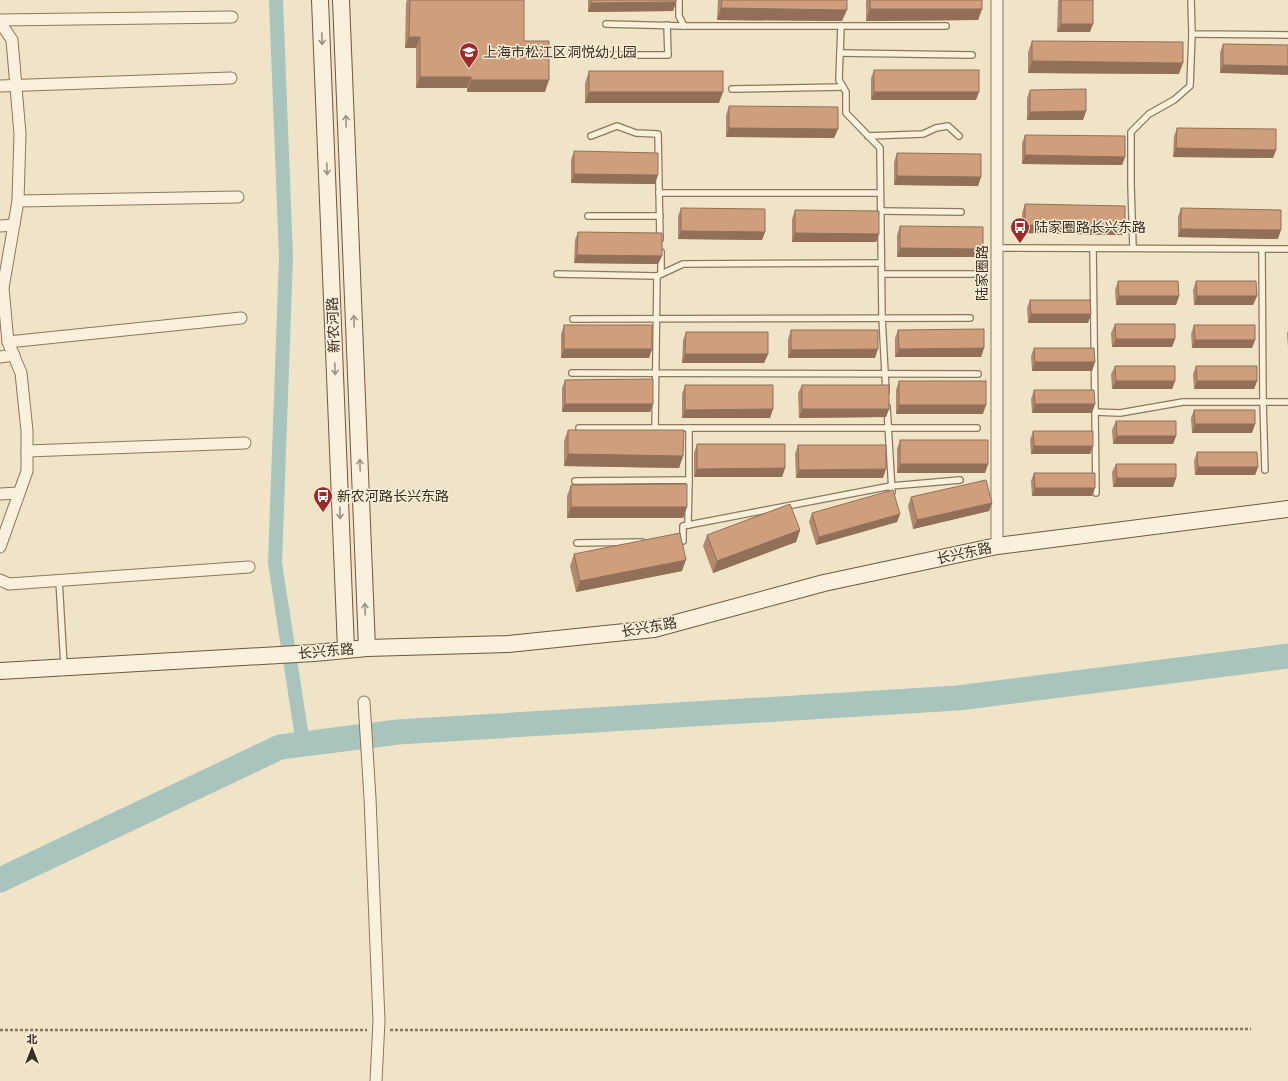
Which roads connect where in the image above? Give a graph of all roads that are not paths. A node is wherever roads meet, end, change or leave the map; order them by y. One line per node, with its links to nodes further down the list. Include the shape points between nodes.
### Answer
1 (320, 0): 87 (main road, 新农河路, one-way to 87)
2 (341, 0): 86 (main road, 新农河路, one-way to 2)
3 (679, 0): 10 (lane, via 679,16)
4 (997, 0): 36 (street, 陆家圈路)
5 (1191, 0): 13 (lane)
6 (232, 17): 7 (street)
7 (0, 21): 19 (street, via 12,40)
8 (606, 24): 9 (lane)
9 (667, 25): 10 (lane); 16 (lane, via 668,55)
10 (684, 26): 11 (lane)
11 (841, 26): 12 (lane); 15 (lane)
12 (946, 26)
13 (1192, 34): 14 (lane); 37 (lane, via 1190,86 1174,100 1149,114 1131,132)
14 (1288, 35)
15 (840, 53): 17 (lane); 21 (lane, via 839,80)
16 (608, 55)
17 (972, 55)
18 (231, 78): 19 (street)
19 (15, 85): 20 (street); 29 (street, via 20,134)
20 (0, 86)
21 (843, 87): 22 (lane); 24 (lane, via 846,92 846,113)
22 (732, 89)
23 (591, 136): 26 (lane, via 617,126 636,133 658,134)
24 (868, 136): 25 (lane, via 923,134 948,126); 27 (lane, via 880,148)
25 (959, 136)
26 (659, 193): 27 (lane); 33 (lane)
27 (880, 193): 30 (lane)
28 (238, 198): 29 (street)
29 (18, 201): 34 (street)
30 (881, 211): 31 (lane); 41 (lane)
31 (961, 212)
32 (588, 216): 33 (lane)
33 (660, 216): 45 (lane)
34 (14, 225): 35 (street); 51 (street, via 3,288)
35 (0, 226)
36 (997, 248): 38 (lane); 81 (street, 陆家圈路)
37 (1133, 248): 38 (lane); 39 (lane)
38 (1093, 249): 60 (lane)
39 (1262, 249): 40 (lane); 58 (lane)
40 (1288, 249)
41 (881, 263): 43 (lane); 45 (lane, via 682,264)
42 (557, 274): 45 (lane)
43 (882, 274): 44 (lane); 46 (lane)
44 (973, 274)
45 (659, 275): 50 (lane)
46 (882, 317): 48 (lane); 50 (lane); 56 (lane)
47 (240, 318): 51 (street)
48 (970, 318)
49 (573, 319): 50 (lane)
50 (656, 319): 55 (lane)
51 (8, 342): 52 (street)
52 (14, 355): 53 (street); 67 (street, via 21,373)
53 (0, 357)
54 (572, 373): 55 (lane)
55 (656, 373): 56 (lane); 62 (lane)
56 (885, 374): 57 (lane); 64 (lane)
57 (978, 374)
58 (1263, 402): 59 (lane); 60 (lane, via 1183,402 1120,413); 68 (lane)
59 (1288, 402)
60 (1095, 412): 75 (lane)
61 (578, 428): 62 (lane)
62 (655, 428): 63 (lane)
63 (689, 428): 64 (lane); 69 (lane)
64 (888, 428): 65 (lane); 72 (lane)
65 (977, 428)
66 (245, 443): 67 (street)
67 (27, 451): 73 (street, via 27,471)
68 (1266, 470)
69 (689, 480): 71 (lane); 77 (lane)
70 (960, 480): 72 (lane)
71 (575, 481)
72 (892, 489): 77 (lane)
73 (19, 493): 74 (street); 82 (street)
74 (0, 494)
75 (1096, 494)
76 (1288, 509): 81 (main road, 长兴东路)
77 (688, 525): 78 (lane, via 683,526 683,541)
78 (668, 541)
79 (645, 542): 80 (lane)
80 (577, 543)
81 (997, 546): 86 (main road, 长兴东路, via 824,583 654,629 508,644)
82 (0, 548)
83 (249, 567): 85 (street)
84 (0, 580): 85 (street, via 9,584)
85 (59, 580): 88 (lane)
86 (367, 648): 87 (main road, 长兴东路)
87 (346, 650): 88 (main road, 长兴东路)
88 (64, 667): 89 (main road, 长兴东路)
89 (0, 671)
90 (364, 702): 91 (street, via 378,1030)
91 (376, 1081)

